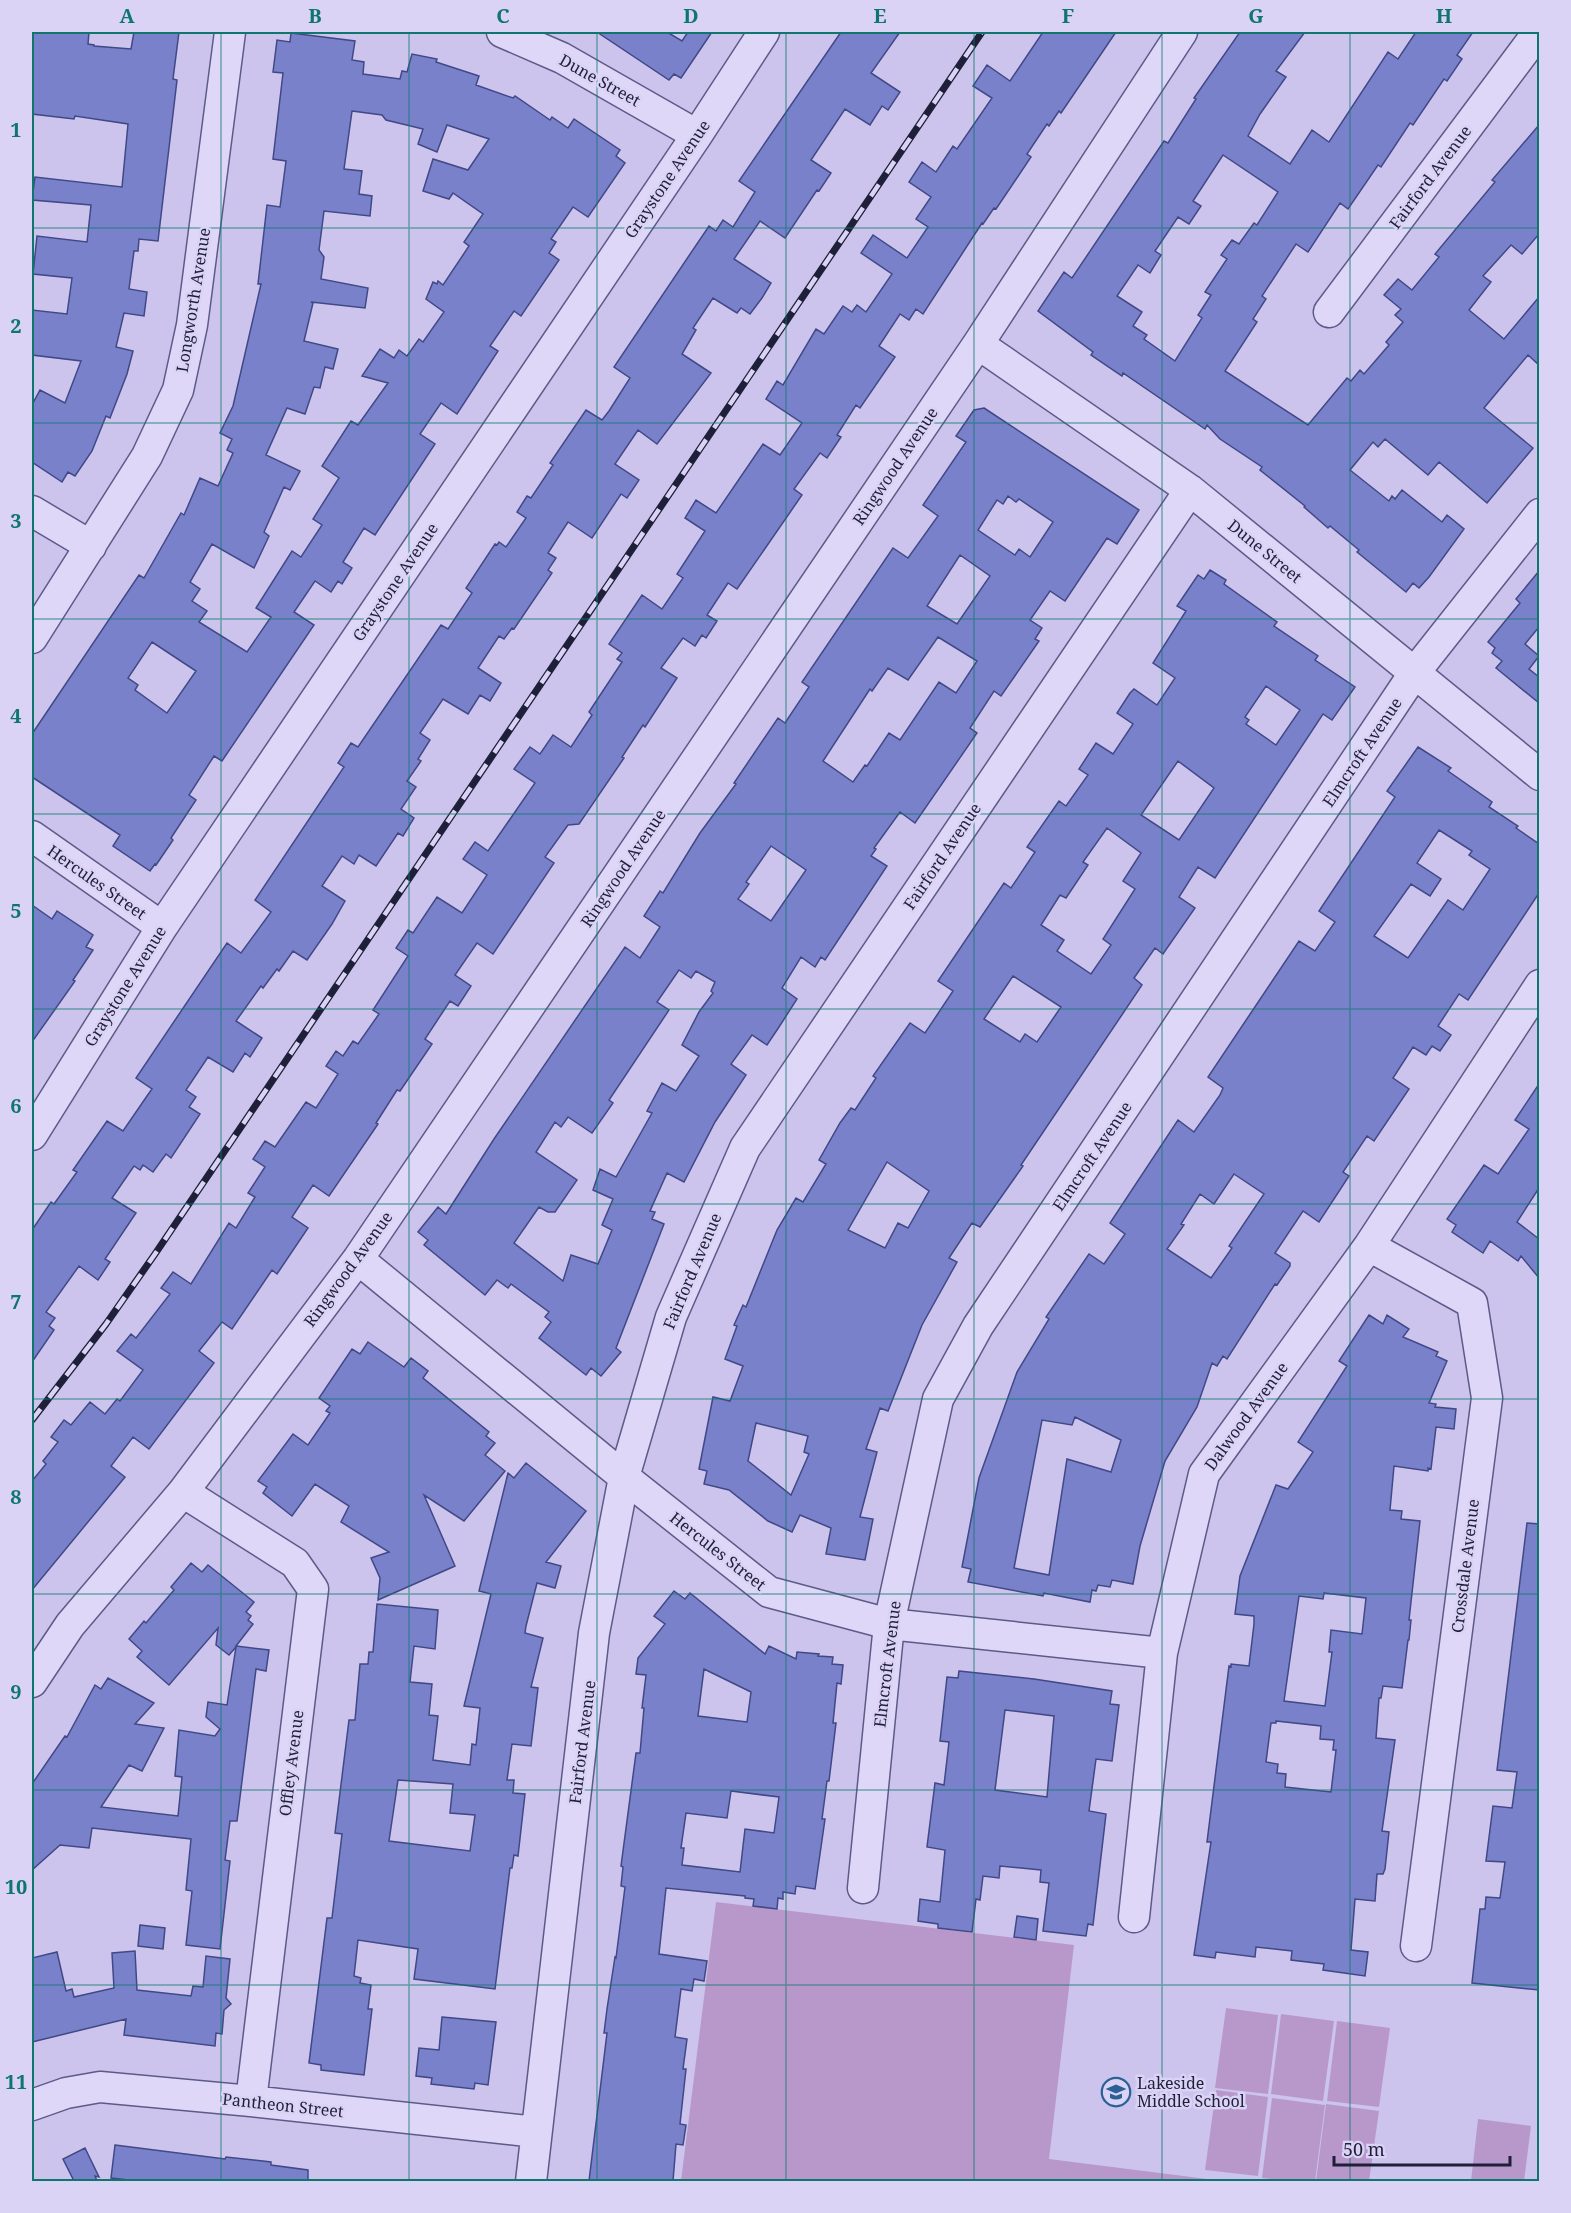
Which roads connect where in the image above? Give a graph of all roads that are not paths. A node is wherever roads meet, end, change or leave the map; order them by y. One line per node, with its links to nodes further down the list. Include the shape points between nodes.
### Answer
1 (230, 32): 12 (street, Longworth Avenue, via 192,325 178,390 147,456)
2 (502, 32): 6 (street, Dune Street, via 562,58)
3 (764, 32): 6 (street, Graystone Avenue)
4 (1182, 32): 8 (street, Ringwood Avenue)
5 (1529, 41): 7 (street, Fairford Avenue)
6 (696, 135): 17 (street, Graystone Avenue)
7 (1329, 312)
8 (978, 344): 9 (street, Dune Street); 21 (street, Ringwood Avenue)
9 (1190, 490): 14 (street, Dune Street); 22 (street, Fairford Avenue, via 745,1148 671,1317)
10 (32, 511): 12 (street)
11 (1539, 514): 14 (street, Elmcroft Avenue)
12 (91, 546): 13 (street, Longworth Avenue)
13 (32, 638)
14 (1415, 672): 15 (street, Dune Street); 24 (street, Elmcroft Avenue, via 978,1326 938,1399)
15 (1539, 775)
16 (32, 836): 17 (street, Hercules Street)
17 (162, 927): 19 (street, Graystone Avenue)
18 (1539, 985): 20 (street, Dalwood Avenue)
19 (32, 1135)
20 (1369, 1246): 25 (street, Dalwood Avenue, via 1204,1474); 29 (street, Crossdale Avenue, via 1472,1303 1487,1398)
21 (358, 1259): 22 (street, Hercules Street); 23 (street, Ringwood Avenue)
22 (624, 1477): 24 (street, Hercules Street, via 769,1592); 32 (street, Fairford Avenue, via 594,1633)
23 (183, 1492): 26 (street, Ringwood Avenue, via 70,1625); 30 (street, Offley Avenue, via 295,1563 313,1589)
24 (889, 1624): 25 (street, Hercules Street); 27 (street, Elmcroft Avenue)
25 (1162, 1653): 28 (street, Dalwood Avenue)
26 (32, 1682)
27 (863, 1888)
28 (1134, 1917)
29 (1416, 1946)
30 (251, 2101): 31 (street, Pantheon Street, via 100,2087); 32 (street, Pantheon Street)
31 (32, 2105)
32 (536, 2132): 33 (street, Fairford Avenue)
33 (531, 2181)

